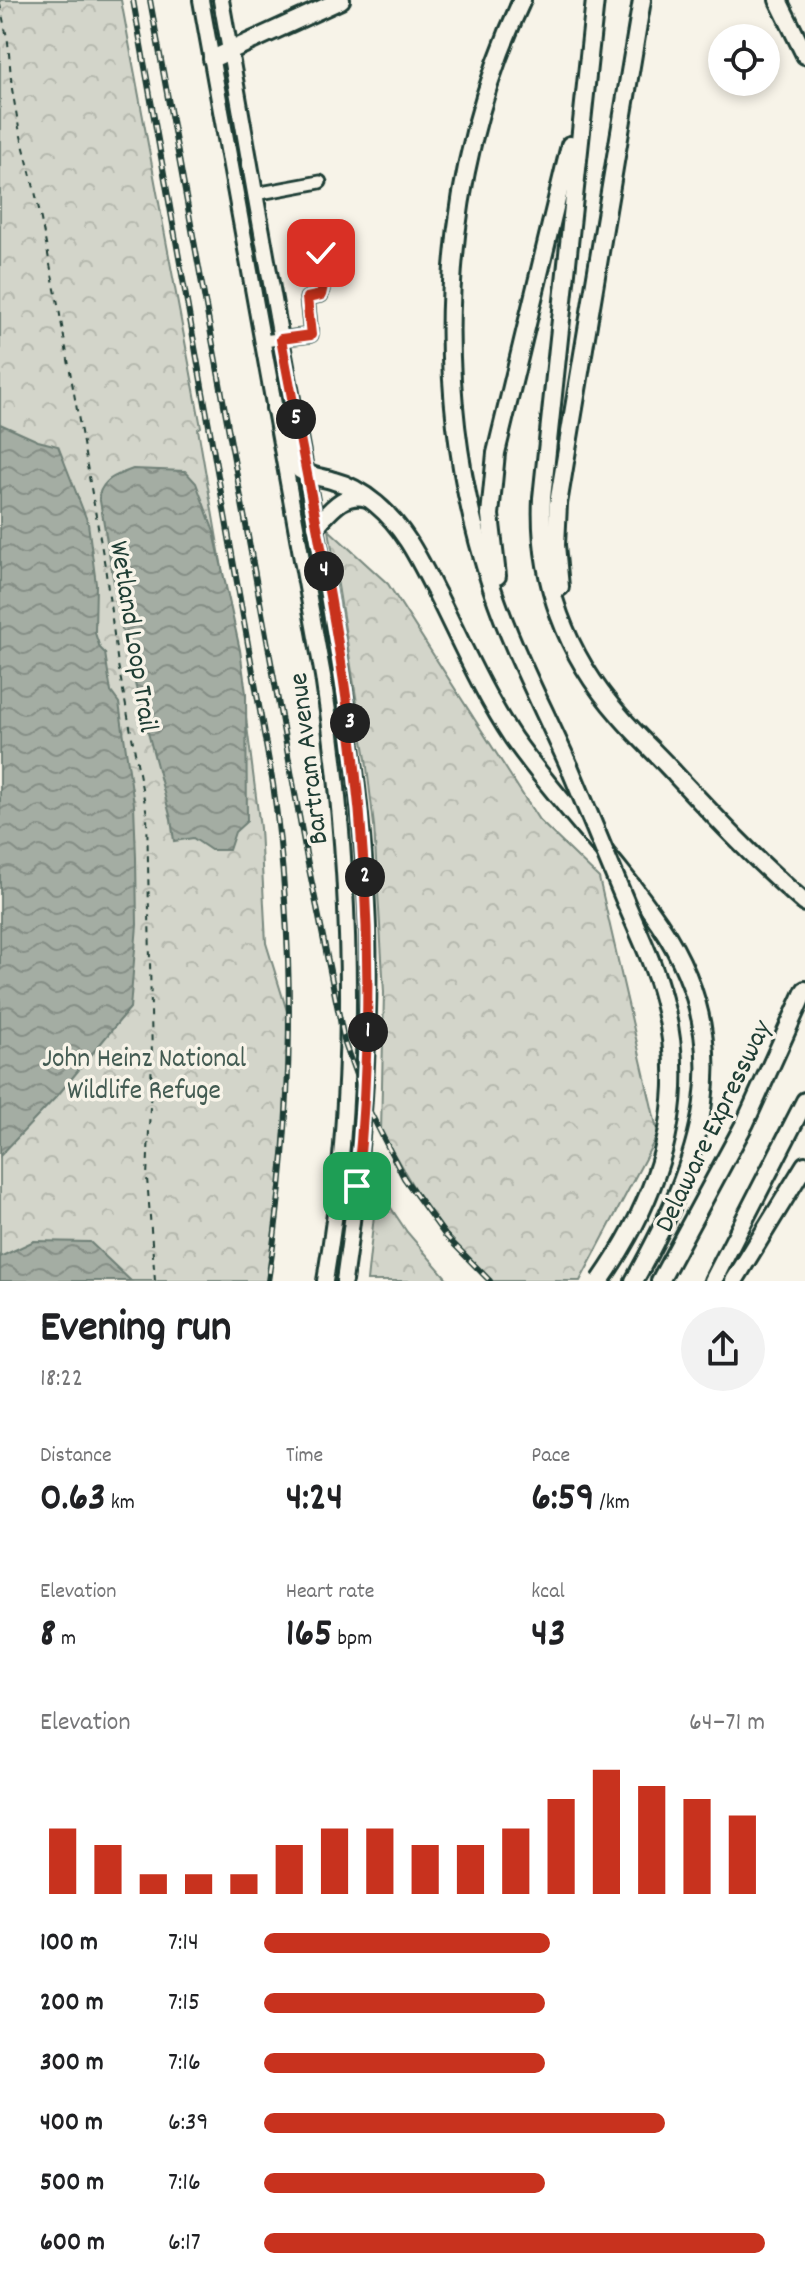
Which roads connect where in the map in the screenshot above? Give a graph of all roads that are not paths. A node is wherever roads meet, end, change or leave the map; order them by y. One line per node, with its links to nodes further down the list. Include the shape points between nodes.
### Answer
1 (201, 0): 10 (main road, Bartram Avenue)
2 (221, 0): 8 (main road, Bartram Avenue)
3 (341, 0): 8 (highway)
4 (522, 0): 20 (highway, via 497,60 469,157 456,234 450,337 458,446 477,541 500,613)
5 (592, 0): 20 (highway, via 568,156 491,483 490,529 500,589); 21 (highway, via 544,472 542,545 554,602 574,652 604,697)
6 (642, 0): 21 (highway, via 561,490 556,557 564,607 582,652)
7 (778, 0): 9 (highway)
8 (230, 51): 10 (highway); 12 (main road, Bartram Avenue)
9 (805, 55)
10 (212, 59): 15 (main road, Bartram Avenue)
11 (320, 182): 12 (lane)
12 (255, 194): 14 (main road, Bartram Avenue)
13 (324, 239): 14 (lane, via 321,295 307,298 311,335)
14 (281, 339): 15 (lane); 17 (main road, Bartram Avenue)
15 (263, 341): 16 (main road, Bartram Avenue)
16 (275, 408): 17 (highway); 28 (main road, Bartram Avenue, via 323,676 346,880 345,1093)
17 (306, 474): 18 (highway, via 337,481); 19 (main road, Bartram Avenue)
18 (368, 498): 19 (highway, via 345,499); 31 (highway, via 408,540 512,736 657,920 691,986 705,1053 696,1146 681,1189)
19 (316, 526): 29 (main road, Bartram Avenue, via 353,748 368,930 365,1087)
20 (531, 680): 30 (highway, bridge, via 659,984 670,1032 672,1109 657,1174 631,1235)
21 (659, 757): 22 (highway)
22 (805, 903)
23 (805, 980): 25 (highway)
24 (805, 990): 25 (highway, Delaware Expressway)
25 (792, 1020): 32 (highway, Delaware Expressway, via 745,1123)
26 (805, 1101): 33 (highway)
27 (805, 1165): 34 (highway)
28 (325, 1281)
29 (344, 1281)
30 (600, 1281)
31 (634, 1281)
32 (660, 1281)
33 (713, 1281)
34 (734, 1281)

